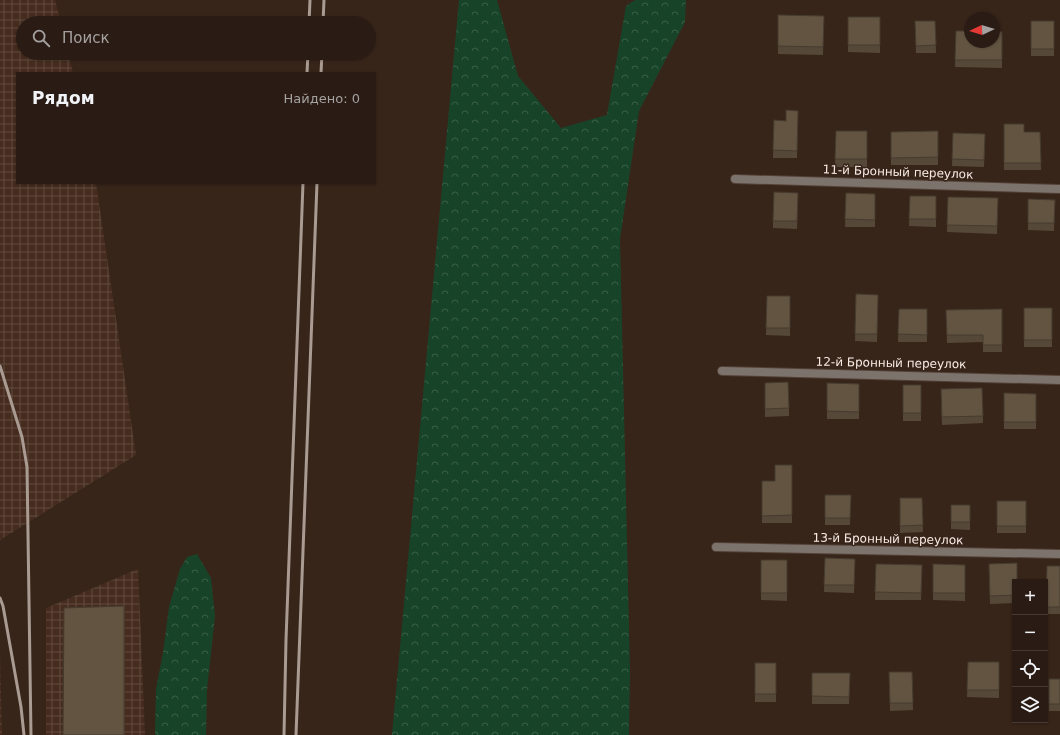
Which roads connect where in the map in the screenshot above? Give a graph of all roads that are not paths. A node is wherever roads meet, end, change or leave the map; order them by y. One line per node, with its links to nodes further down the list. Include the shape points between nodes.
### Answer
1 (735, 179): 2 (street, 11-й Бронный переулок)
2 (1060, 189)
3 (722, 371): 4 (street, 12-й Бронный переулок)
4 (1060, 380)
5 (716, 547): 6 (street, 13-й Бронный переулок)
6 (1060, 554)

